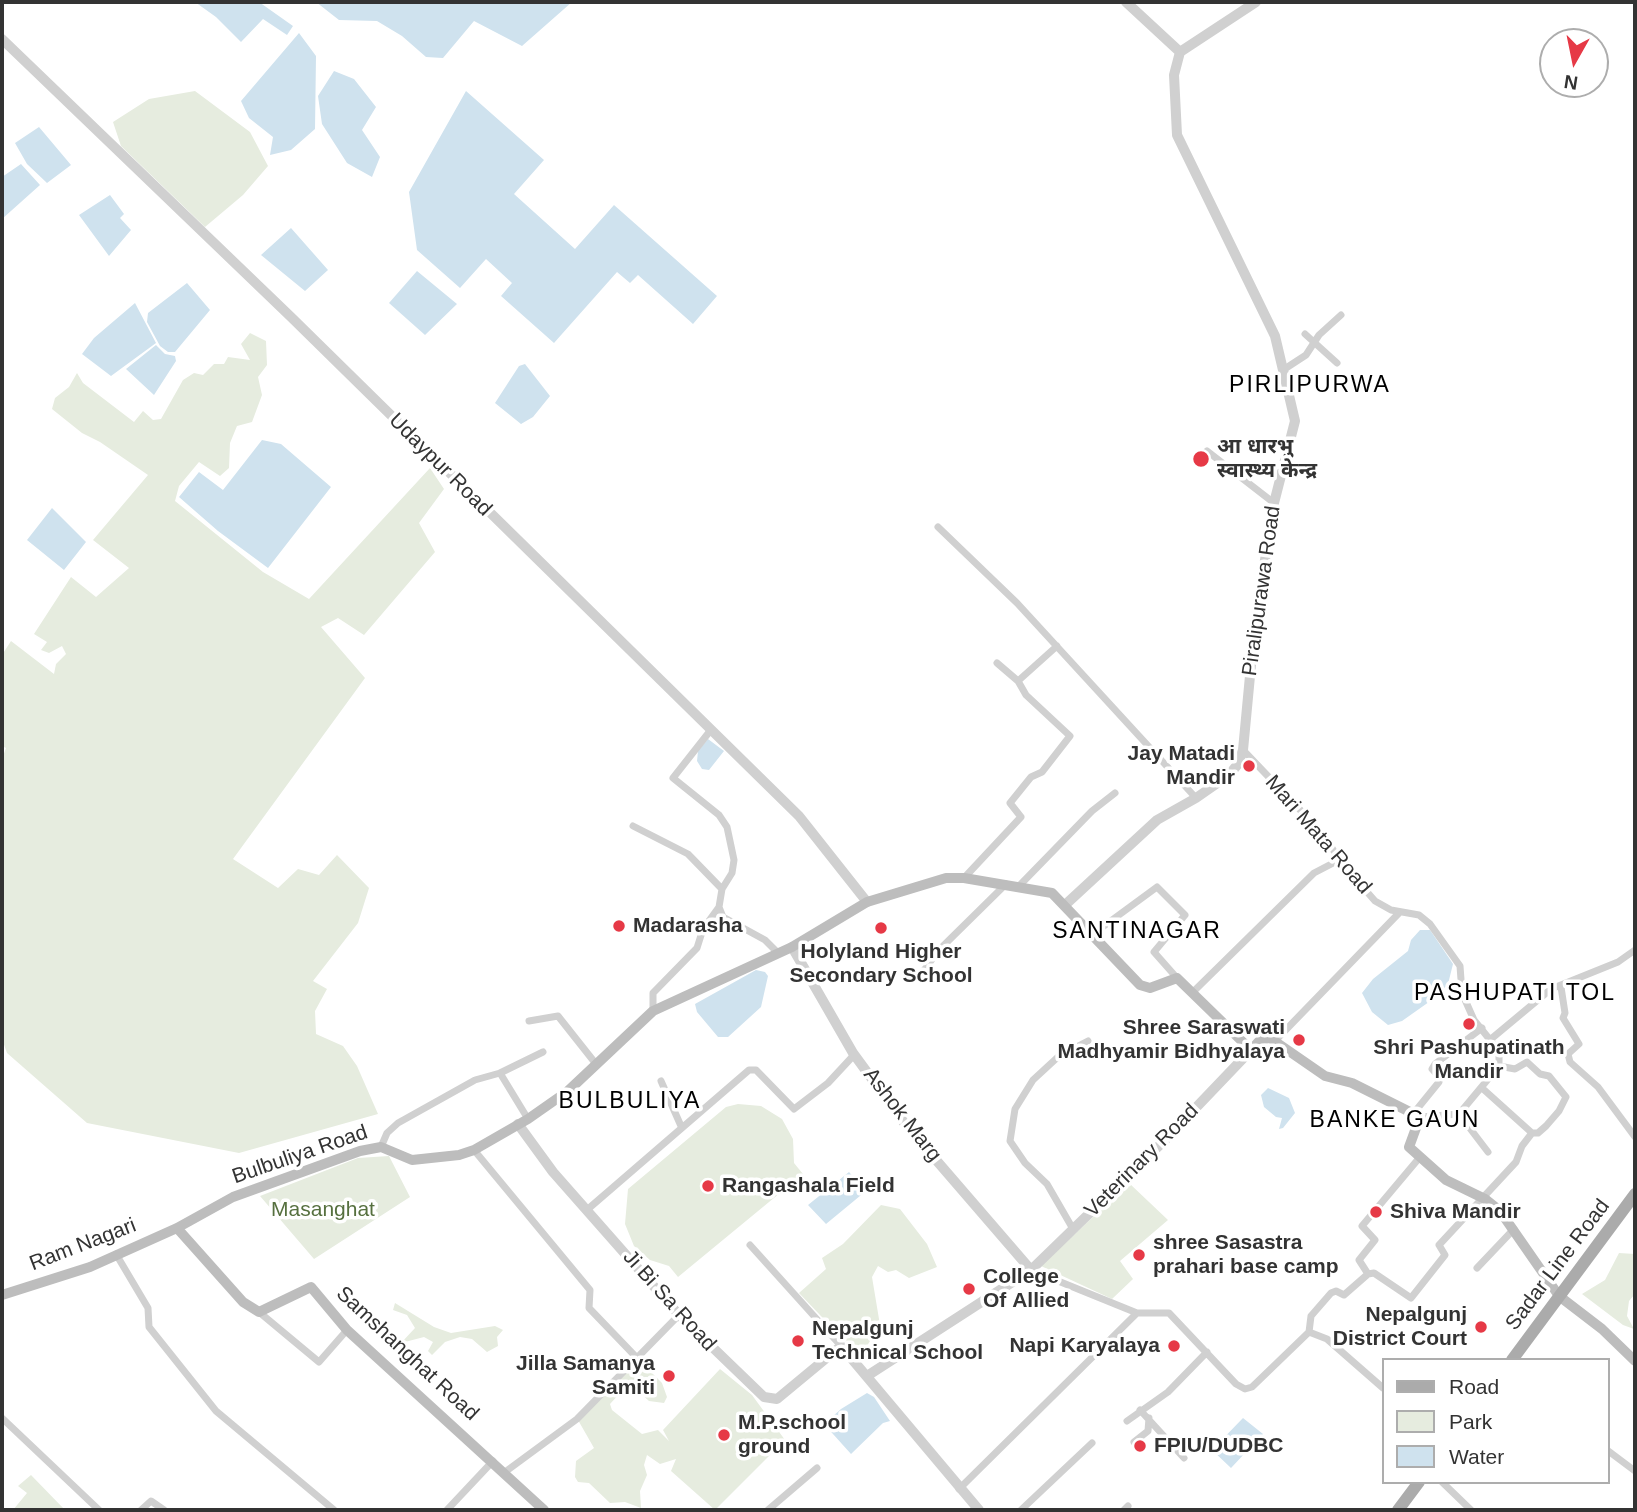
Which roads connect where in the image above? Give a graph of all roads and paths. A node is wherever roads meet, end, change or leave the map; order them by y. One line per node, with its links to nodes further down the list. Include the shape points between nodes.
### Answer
1 (1126, 2): 4 (street)
2 (1256, 2): 4 (street)
3 (2, 39): 16 (street, Udaypur Road)
4 (1181, 52): 9 (street, Piralipurawa Road, via 1174,75 1177,135 1275,337)
5 (1341, 315): 7 (street)
6 (1305, 334): 7 (street)
7 (1314, 343): 8 (street); 9 (street, via 1306,355)
8 (1337, 363)
9 (1283, 370): 11 (street, Piralipurawa Road, via 1295,421)
10 (1207, 451): 11 (street)
11 (1274, 503): 17 (street, Piralipurawa Road, via 1255,623)
12 (938, 527): 13 (street)
13 (1057, 646): 15 (street); 19 (street)
14 (997, 663): 15 (street)
15 (1018, 681): 22 (street, via 1026,695 1070,736 1010,803 1021,817)
16 (710, 731): 25 (street, via 673,778 727,827 734,860); 26 (street, Udaypur Road, via 799,816)
17 (1243, 750): 19 (street, Piralipurawa Road, via 1229,775); 21 (street, Mari Mata Road, via 1325,836)
18 (1115, 793): 24 (street)
19 (1196, 798): 27 (street, Piralipurawa Road, via 1157,820)
20 (633, 826): 25 (street, via 688,854)
21 (1339, 860): 29 (street, Mari Mata Road, via 1376,901); 37 (street, via 1314,873)
22 (964, 878): 23 (main road, Bulbuliya Road); 26 (main road, Bulbuliya Road, via 946,878)
23 (1007, 884): 24 (main road, Bulbuliya Road); 34 (street, via 939,950)
24 (1019, 886): 27 (main road, Bulbuliya Road, via 1052,893)
25 (722, 889): 28 (street)
26 (867, 902): 31 (main road, Bulbuliya Road)
27 (1065, 905): 30 (main road, Bulbuliya Road)
28 (719, 908): 33 (street, via 723,917 765,940); 38 (street, via 703,929 697,948 653,993)
29 (1401, 912): 40 (street, Mari Mata Road, via 1419,915 1430,924 1460,966 1462,993); 43 (street)
30 (1093, 934): 35 (main road, Bulbuliya Road, via 1140,985 1150,988); 35 (street, via 1157,887 1185,915 1154,952)
31 (792, 947): 33 (main road, Bulbuliya Road); 46 (street, Ashok Marg)
32 (1635, 950): 36 (street)
33 (777, 952): 38 (main road, Bulbuliya Road)
34 (919, 977)
35 (1177, 978): 37 (main road)
36 (1561, 986): 41 (street, via 1551,989); 57 (street, via 1563,1018 1580,1044 1569,1054 1570,1062 1598,1087)
37 (1193, 992): 44 (main road)
38 (653, 1011): 47 (main road, Bulbuliya Road)
39 (529, 1021): 47 (street, via 558,1016)
40 (1482, 1028): 41 (street, Mari Mata Road); 53 (street, via 1435,1064 1432,1069 1439,1082)
41 (1490, 1039): 48 (street, Mari Mata Road, via 1499,1051)
42 (1088, 1041): 66 (street, via 1059,1056 1032,1080 1015,1109 1010,1141 1047,1184)
43 (1274, 1042): 44 (main road, via 1261,1038); 53 (main road, via 1325,1076 1352,1083)
44 (1251, 1050): 66 (street, Veterinary Road)
45 (543, 1052): 49 (street)
46 (855, 1055): 55 (street, via 798,1107 790,1108 753,1067); 71 (street, Ashok Marg, via 905,1124)
47 (596, 1064): 54 (main road, Bulbuliya Road, via 568,1091)
48 (1499, 1066): 51 (street); 56 (street, via 1515,1069 1527,1062 1549,1076 1566,1097 1546,1126)
49 (500, 1073): 54 (street); 58 (street, via 475,1080 398,1123 387,1132)
50 (662, 1081): 55 (street)
51 (1482, 1088): 52 (street); 56 (street)
52 (1459, 1114): 53 (street); 60 (street)
53 (1416, 1116): 61 (main road, via 1409,1147)
54 (523, 1122): 59 (main road, Bulbuliya Road); 64 (street, Ji Bi Sa Road, via 553,1171)
55 (681, 1126): 64 (street)
56 (1532, 1133): 63 (street, via 1516,1162)
57 (1635, 1136)
58 (381, 1147): 59 (main road, Bulbuliya Road, via 412,1160); 65 (main road, Bulbuliya Road, via 233,1198)
59 (474, 1150): 82 (street, via 590,1290 589,1308)
60 (1488, 1152)
61 (1420, 1157): 63 (main road, via 1446,1180); 72 (street, via 1362,1226 1375,1240 1359,1260)
62 (1635, 1194): 74 (main road, Sadar Line Road)
63 (1485, 1199): 67 (main road); 72 (street, via 1447,1234 1439,1245 1445,1255 1410,1298 1374,1273)
64 (587, 1209): 77 (street, Ji Bi Sa Road)
65 (177, 1228): 69 (main road, Ram Nagari); 75 (main road, via 243,1302)
66 (1073, 1229): 71 (street, Veterinary Road)
67 (1514, 1229): 70 (street); 74 (main road)
68 (750, 1245): 80 (street)
69 (116, 1254): 73 (main road, Ram Nagari); 105 (street, via 148,1308 149,1327 216,1411)
70 (1477, 1268)
71 (1031, 1269): 76 (street); 85 (street, Veterinary Road)
72 (1368, 1274): 79 (street, via 1344,1295 1331,1293 1309,1319)
73 (2, 1295)
74 (1559, 1296): 83 (main road, Sadar Line Road); 84 (main road)
75 (258, 1312): 78 (main road, Samshanghat Road, via 311,1287); 78 (street, via 319,1362)
76 (1137, 1313): 81 (street, via 1169,1313); 101 (street)
77 (679, 1315): 80 (street, Ji Bi Sa Road, via 720,1359 771,1401); 82 (street)
78 (347, 1330): 95 (main road, Samshanghat Road)
79 (1309, 1332): 81 (street, via 1249,1388 1236,1384); 86 (street, via 1327,1339)
80 (841, 1346): 85 (street)
81 (1207, 1352): 87 (street, via 1168,1392)
82 (637, 1358): 98 (street, via 576,1419)
83 (1513, 1358)
84 (1635, 1361)
85 (867, 1376): 101 (street)
86 (1382, 1387)
87 (1140, 1410): 89 (street); 90 (street)
88 (2, 1418): 102 (street)
89 (1149, 1418): 91 (street, via 1148,1431); 94 (street)
90 (1127, 1421)
91 (1134, 1442)
92 (1092, 1443): 110 (street)
93 (1609, 1452): 97 (street)
94 (1184, 1458)
95 (494, 1461): 98 (main road, Samshanghat Road); 106 (street)
96 (817, 1468): 108 (street)
97 (1635, 1471)
98 (505, 1472): 107 (main road, Samshanghat Road)
99 (1418, 1484): 111 (main road)
100 (1444, 1484): 112 (street)
101 (959, 1489): 109 (street)
102 (99, 1510)
103 (141, 1510): 104 (street, via 151,1501)
104 (164, 1510)
105 (334, 1510)
106 (447, 1510)
107 (544, 1510)
108 (768, 1510)
109 (979, 1510)
110 (1021, 1510)
111 (1398, 1510)
112 (1471, 1510)

